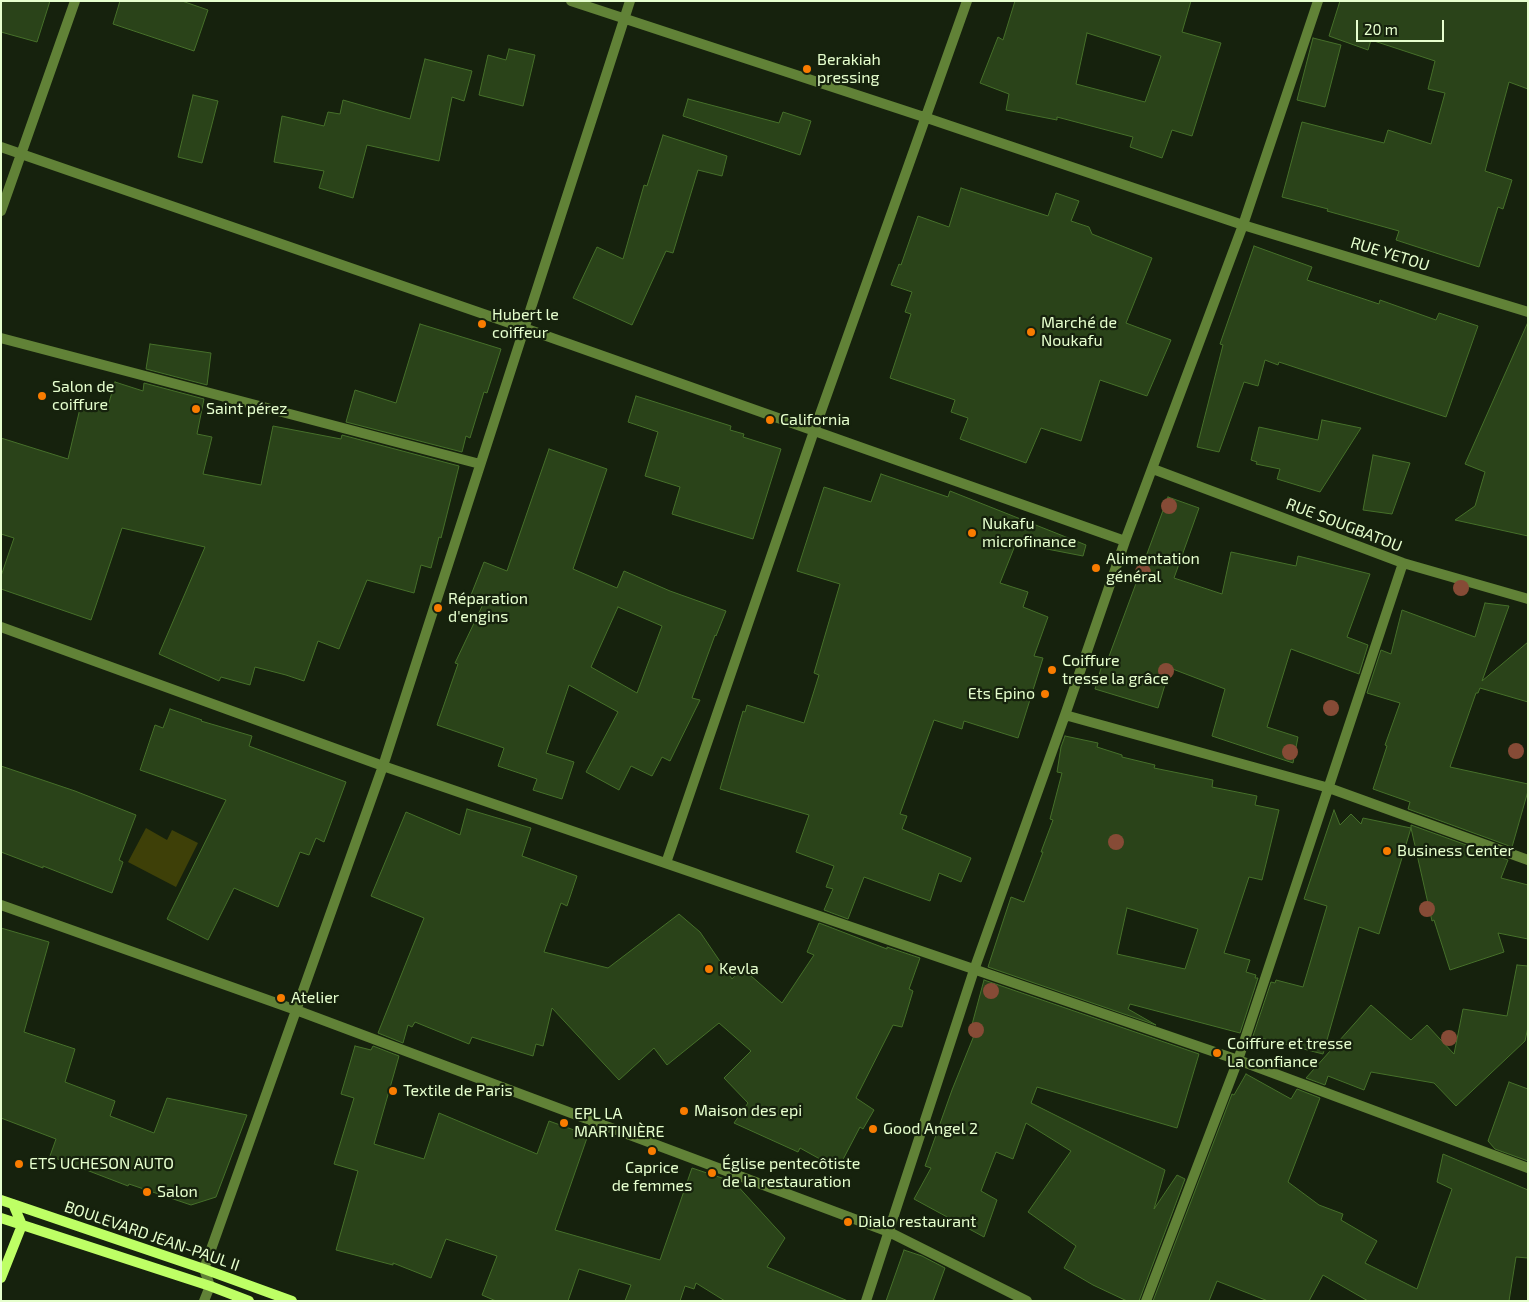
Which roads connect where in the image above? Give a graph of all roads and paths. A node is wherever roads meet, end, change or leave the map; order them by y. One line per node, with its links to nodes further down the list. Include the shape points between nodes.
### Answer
1 (75, 1): 9 (street)
2 (570, 1): 6 (street, RUE YETOU)
3 (630, 1): 6 (street)
4 (967, 1): 7 (street)
5 (1318, 1): 11 (street)
6 (624, 20): 7 (street, RUE YETOU); 13 (street)
7 (926, 118): 11 (street, RUE YETOU); 15 (street)
8 (1, 147): 9 (street)
9 (21, 154): 10 (street); 13 (street)
10 (1, 211)
11 (1242, 224): 12 (street, RUE YETOU); 17 (street)
12 (1528, 312)
13 (524, 328): 15 (street); 16 (street)
14 (1, 338): 16 (street)
15 (814, 431): 18 (street); 26 (street)
16 (480, 464): 23 (street)
17 (1153, 469): 18 (street); 19 (street, RUE SOUGBATOU)
18 (1125, 541): 22 (street)
19 (1403, 563): 20 (street, RUE SOUGBATOU); 24 (street)
20 (1528, 599)
21 (1, 627): 23 (street)
22 (1065, 715): 24 (street); 28 (street)
23 (383, 766): 26 (street); 29 (street)
24 (1329, 788): 25 (street); 30 (street)
25 (1528, 860)
26 (666, 863): 28 (street)
27 (1, 905): 29 (street)
28 (974, 970): 30 (street); 36 (street)
29 (296, 1010): 36 (street); 37 (street)
30 (1238, 1060): 31 (street); 45 (street)
31 (1528, 1168)
32 (1, 1200): 33 (main road, BOULEVARD JEAN-PAUL II)
33 (13, 1204): 35 (main road); 37 (main road, BOULEVARD JEAN-PAUL II)
34 (1, 1218): 35 (main road, BOULEVARD JEAN-PAUL II)
35 (22, 1225): 38 (main road); 39 (main road, BOULEVARD JEAN-PAUL II)
36 (889, 1232): 43 (street); 44 (street)
37 (204, 1269): 39 (street); 42 (main road, BOULEVARD JEAN-PAUL II)
38 (1, 1278)
39 (210, 1286): 40 (street); 41 (main road, BOULEVARD JEAN-PAUL II)
40 (204, 1301)
41 (249, 1301)
42 (292, 1301)
43 (866, 1301)
44 (1026, 1301)
45 (1146, 1301)

